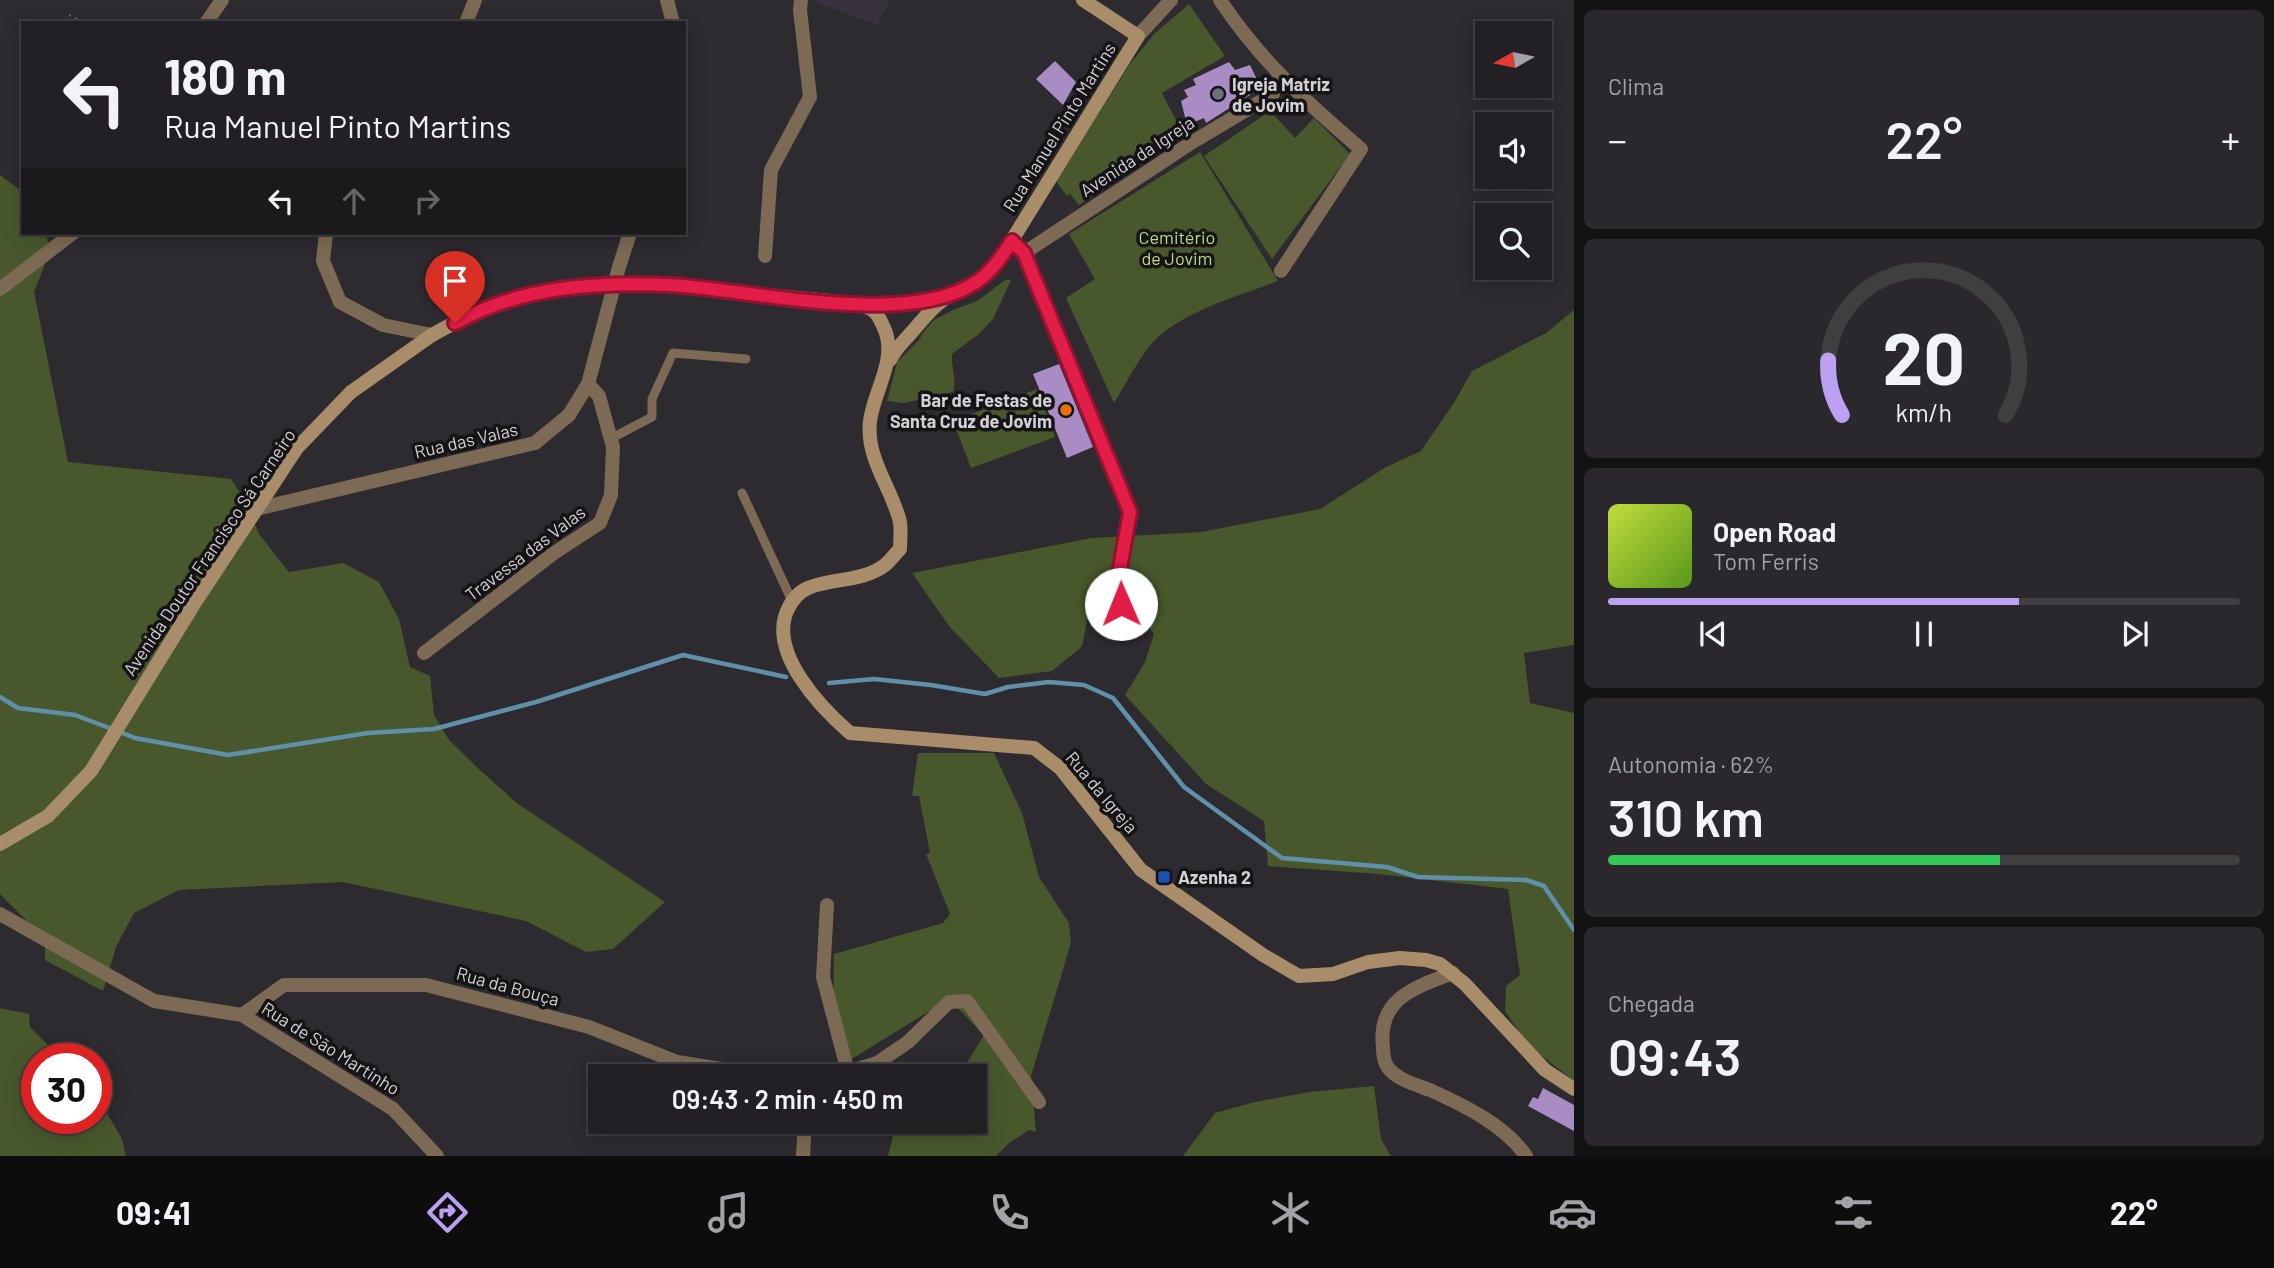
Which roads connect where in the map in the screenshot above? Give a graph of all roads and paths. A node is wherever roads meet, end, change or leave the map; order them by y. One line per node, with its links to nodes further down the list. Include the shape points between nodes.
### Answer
1 (222, 0): 10 (street)
2 (475, 0): 11 (street)
3 (667, 0): 12 (street)
4 (801, 0): 20 (street, via 810,97 771,170)
5 (1083, 0): 13 (street)
6 (1171, 0): 13 (street, Rua Manuel Pinto Martins)
7 (1220, 0): 21 (street, via 1239,29 1282,76 1361,149)
8 (69, 15): 9 (path)
9 (81, 21)
10 (207, 21)
11 (467, 21)
12 (672, 21)
13 (1138, 36): 18 (street, Rua Manuel Pinto Martins)
14 (1273, 94): 19 (street, Avenida da Igreja, via 1191,142)
15 (70, 235): 23 (street)
16 (326, 235): 29 (street, via 323,261 340,302 383,325)
17 (629, 235): 22 (street, Rua das Valas)
18 (1012, 241): 19 (street); 24 (street, Rua Manuel Pinto Martins, via 984,276)
19 (1024, 253): 37 (street, via 1130,512 1117,585)
20 (765, 256)
21 (1281, 271)
22 (614, 284): 25 (street, Avenida Doutor Francisco Sá Carneiro); 29 (street, Avenida Doutor Francisco Sá Carneiro, via 534,293 478,310); 32 (street, Rua das Valas)
23 (0, 289)
24 (948, 296): 26 (street, Rua Manuel Pinto Martins); 28 (street, Rua Manuel Pinto Martins)
25 (853, 304): 26 (street, Avenida Doutor Francisco Sá Carneiro); 27 (street, Avenida Doutor Francisco Sá Carneiro, via 872,308)
26 (899, 304): 27 (street, via 885,311); 28 (street, via 914,310)
27 (884, 327): 28 (street, via 897,338); 31 (street, via 889,348)
28 (912, 331): 31 (street)
29 (432, 335): 35 (street, Avenida Doutor Francisco Sá Carneiro, via 351,392 297,448)
30 (746, 359): 33 (lane, via 673,353 652,400 652,417)
31 (885, 370): 36 (street, via 869,444 900,520 900,550 867,574 806,589)
32 (588, 384): 33 (street, Travessa das Valas, via 599,396); 35 (street, Rua das Valas, via 569,415 534,443)
33 (610, 439): 38 (street, Travessa das Valas, via 611,495 600,523)
34 (742, 493): 36 (lane)
35 (256, 509): 39 (street, Avenida Doutor Francisco Sá Carneiro, via 91,771 48,816)
36 (792, 601): 42 (street, Rua da Igreja, via 783,621 787,651 806,687 850,733 1034,748 1060,768 1141,870 1299,976 1333,974 1399,958 1440,964)
37 (1124, 623)
38 (425, 653)
39 (0, 845)
40 (827, 905): 45 (street, via 823,977)
41 (0, 914): 43 (street, Rua de São Martinho, via 153,1000)
42 (1453, 974): 47 (street, Rua da Igreja, via 1545,1070); 52 (street, via 1411,989 1395,1002 1382,1037 1386,1064 1395,1074 1479,1116)
43 (243, 1015): 44 (street, Rua da Bouça, via 284,985 426,985 589,1027); 50 (street, Rua de São Martinho, via 393,1109)
44 (690, 1064)
45 (839, 1064)
46 (874, 1064): 48 (street, via 908,1042 949,1002 967,1001)
47 (1574, 1089)
48 (1039, 1102)
49 (804, 1134): 51 (street)
50 (437, 1156)
51 (803, 1156)
52 (1526, 1156)

